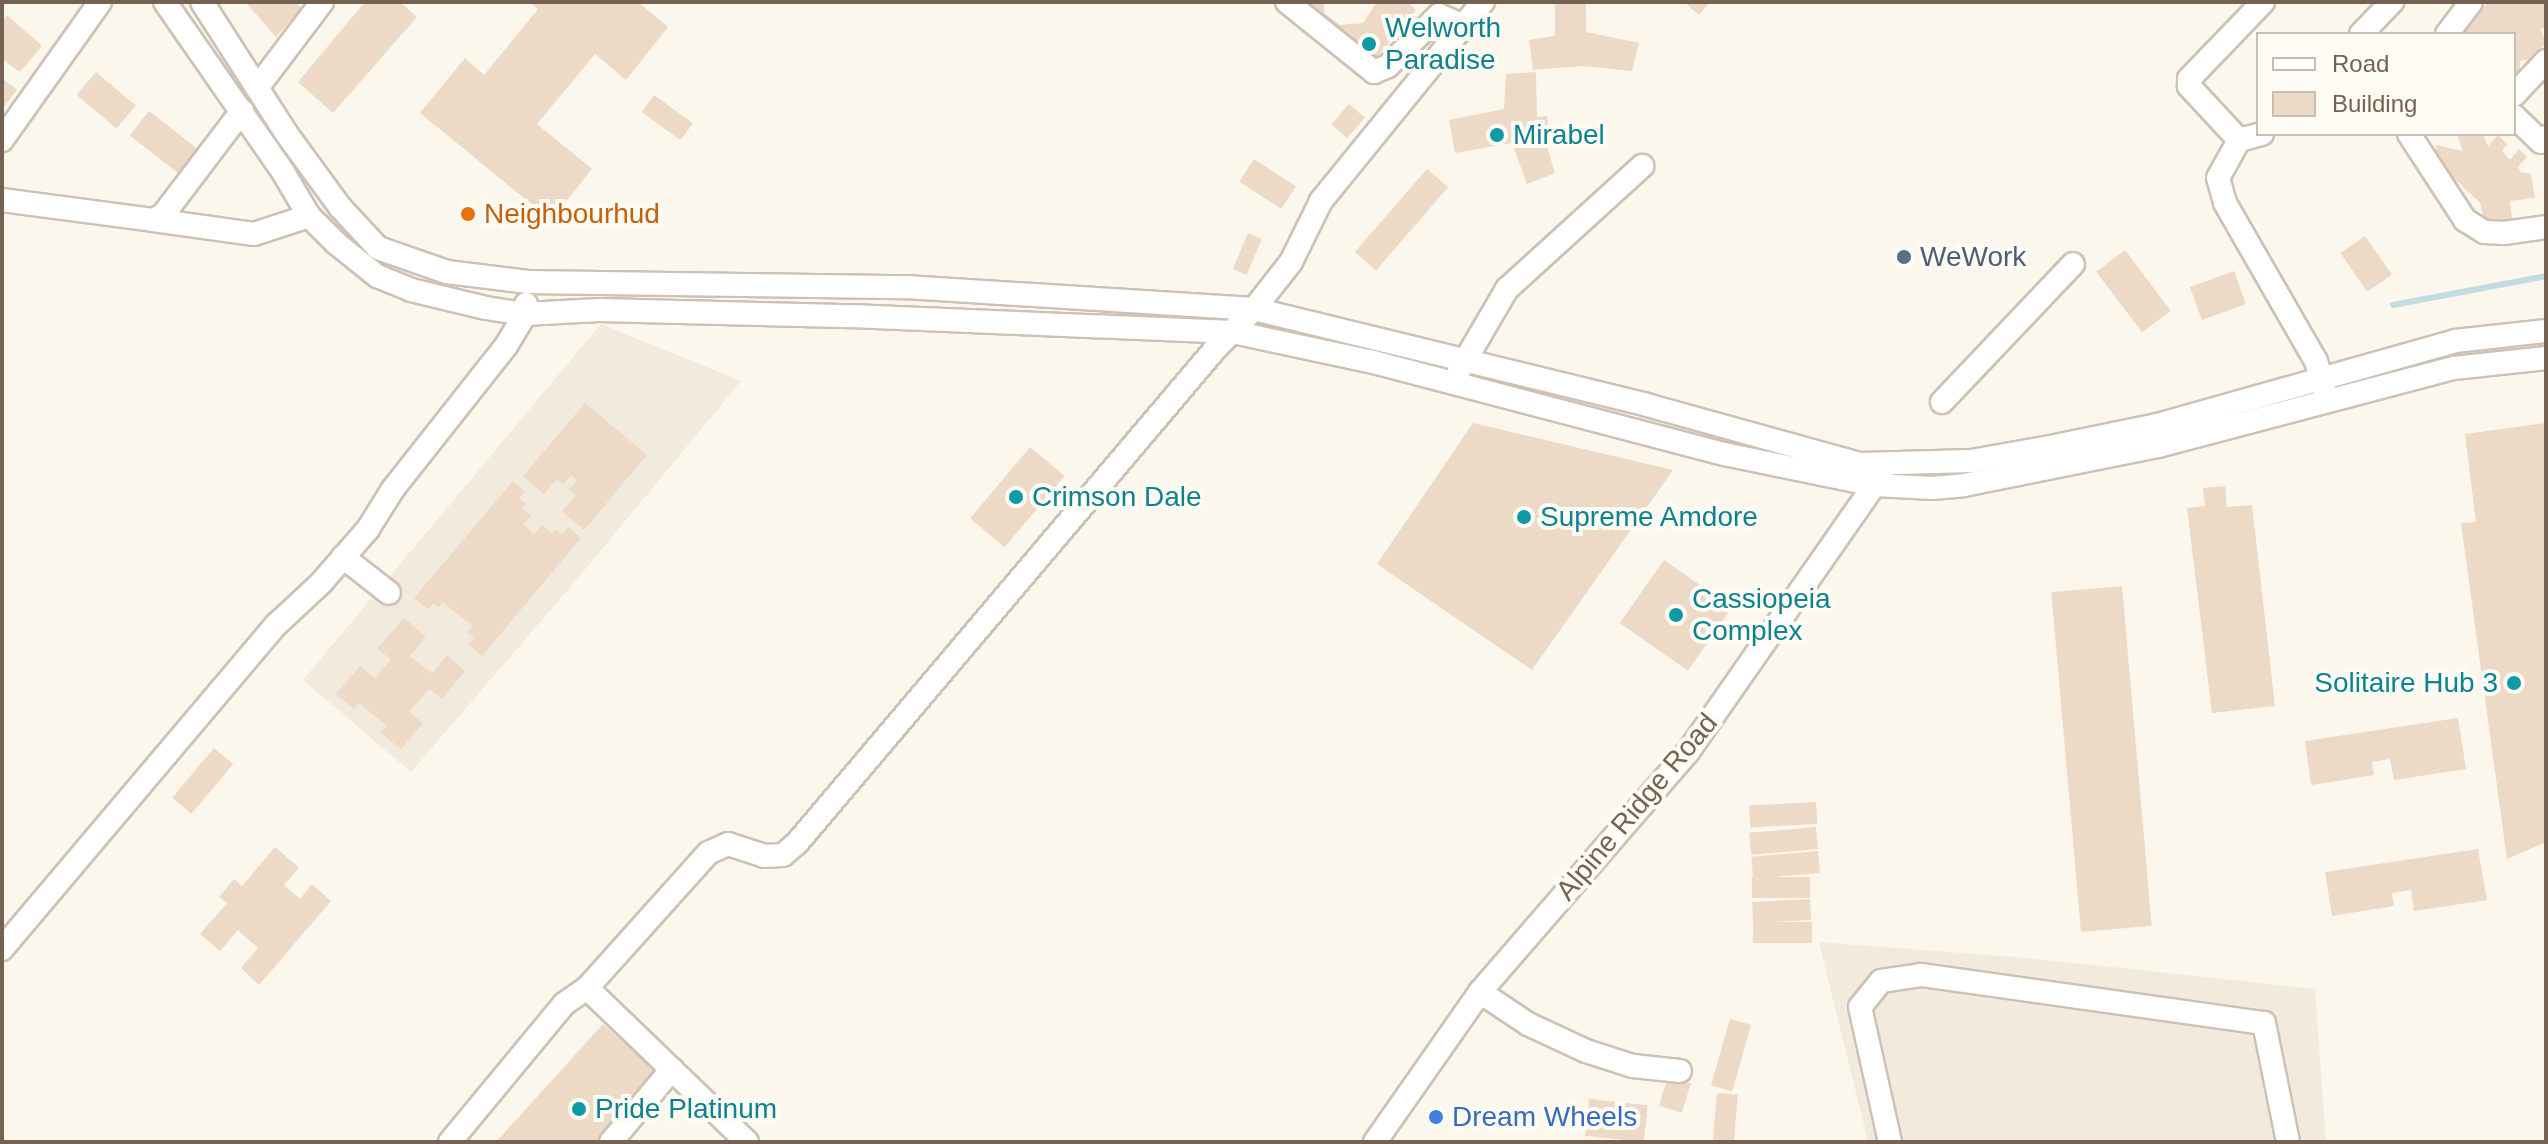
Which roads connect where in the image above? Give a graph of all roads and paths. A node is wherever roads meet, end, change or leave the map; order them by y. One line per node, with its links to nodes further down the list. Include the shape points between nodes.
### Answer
1 (100, 2): 20 (street)
2 (165, 2): 16 (street)
3 (202, 2): 14 (street)
4 (322, 2): 14 (street)
5 (1287, 2): 10 (street, via 1374,72 1388,66 1439,15)
6 (1483, 2): 10 (street)
7 (2263, 2): 21 (street, via 2189,79 2189,86)
8 (2392, 2): 11 (street)
9 (2471, 2): 12 (street)
10 (1464, 26): 30 (street, via 1321,201 1291,262)
11 (2363, 32)
12 (2448, 32)
13 (2546, 61): 15 (street)
14 (257, 88): 29 (street, via 340,207 378,248 447,272)
15 (2516, 93)
16 (242, 111): 25 (street); 26 (street, via 163,215)
17 (2516, 118): 22 (street)
18 (2256, 136): 21 (street)
19 (2410, 136): 27 (street, via 2465,220 2484,232)
20 (2, 140)
21 (2239, 140): 37 (street, via 2218,178 2225,203 2316,361)
22 (2544, 145)
23 (1642, 166): 35 (street, via 1507,289)
24 (2, 200): 26 (street)
25 (309, 216): 26 (street, via 254,234); 31 (street, via 377,276 425,294)
26 (153, 220)
27 (2546, 227)
28 (2073, 264): 38 (street)
29 (528, 282): 30 (street, via 906,287); 31 (street)
30 (1254, 309): 33 (street); 35 (street)
31 (525, 314): 33 (street, via 599,310 851,316); 41 (street)
32 (2546, 331): 37 (street, via 2455,341)
33 (1233, 332): 36 (street); 44 (street, via 797,843 783,855 764,856 728,844 708,853)
34 (2546, 358): 37 (street)
35 (1464, 359): 36 (street); 39 (street, via 1860,464)
36 (1454, 383): 40 (street, via 1724,454)
37 (2325, 390): 39 (street, via 1971,461); 40 (street, via 2158,446 1978,483 1932,488)
38 (1942, 402)
39 (1888, 464): 40 (street, Alpine Ridge Road)
40 (1875, 485): 45 (street, Alpine Ridge Road, via 1688,752)
41 (343, 557): 42 (street); 43 (street, via 276,625)
42 (389, 593)
43 (2, 949)
44 (587, 988): 46 (street); 48 (street, via 564,1004)
45 (1480, 992): 47 (street, via 1528,1024 1586,1051 1633,1066); 51 (street, Alpine Ridge Road)
46 (672, 1069): 49 (street); 50 (street)
47 (1680, 1071)
48 (450, 1142)
49 (611, 1142)
50 (747, 1142)
51 (1376, 1142)
52 (1890, 1142): 53 (street, via 1860,1007 1881,981 1921,975 2264,1023)
53 (2288, 1142)

